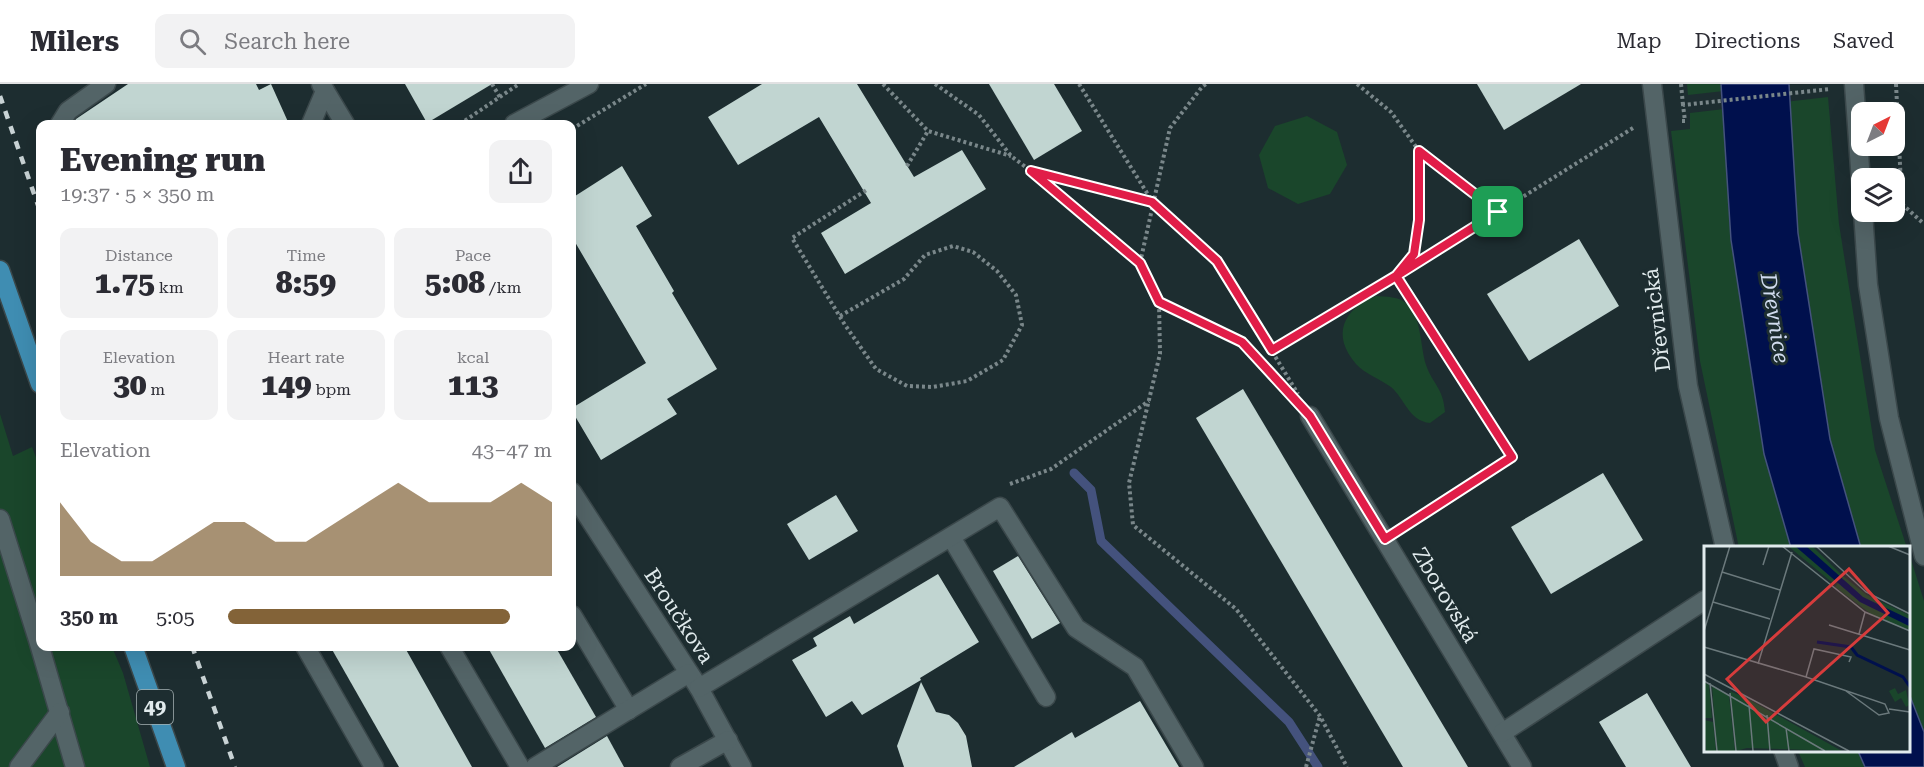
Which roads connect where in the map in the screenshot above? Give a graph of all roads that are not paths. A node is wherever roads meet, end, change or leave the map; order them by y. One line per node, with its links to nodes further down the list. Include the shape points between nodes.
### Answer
1 (106, 84): 6 (street, via 68,111)
2 (589, 84): 9 (street)
3 (1652, 84): 18 (street, Dřevnická, via 1688,386)
4 (1854, 84): 10 (street)
5 (323, 88): 7 (street); 8 (street)
6 (62, 120)
7 (312, 120)
8 (343, 120)
9 (522, 120)
10 (1860, 168)
11 (1864, 222): 19 (street, via 1868,285 1890,418)
12 (0, 270): 13 (main road)
13 (36, 373)
14 (1310, 416): 31 (street, Zborovská)
15 (576, 498): 27 (street, Broučkova)
16 (0, 519): 22 (street)
17 (951, 537): 27 (street); 28 (street); 42 (street, via 1000,507 1076,627 1135,667)
18 (1725, 546)
19 (1924, 556)
20 (1704, 601): 31 (street)
21 (576, 622): 29 (street)
22 (36, 635)
23 (41, 651): 30 (street)
24 (135, 651): 36 (main road, 49)
25 (308, 651): 37 (street)
26 (452, 651): 38 (street)
27 (694, 681): 29 (street); 32 (street, Broučkova)
28 (1046, 697)
29 (629, 710): 39 (street)
30 (60, 712): 34 (street); 35 (street)
31 (1502, 733): 43 (street, Zborovská)
32 (728, 740): 40 (street); 41 (street, Broučkova)
33 (1784, 752): 44 (street)
34 (19, 767)
35 (75, 767)
36 (176, 767)
37 (374, 767)
38 (520, 767)
39 (535, 767)
40 (680, 767)
41 (742, 767)
42 (1194, 767)
43 (1521, 767)
44 (1789, 767)

